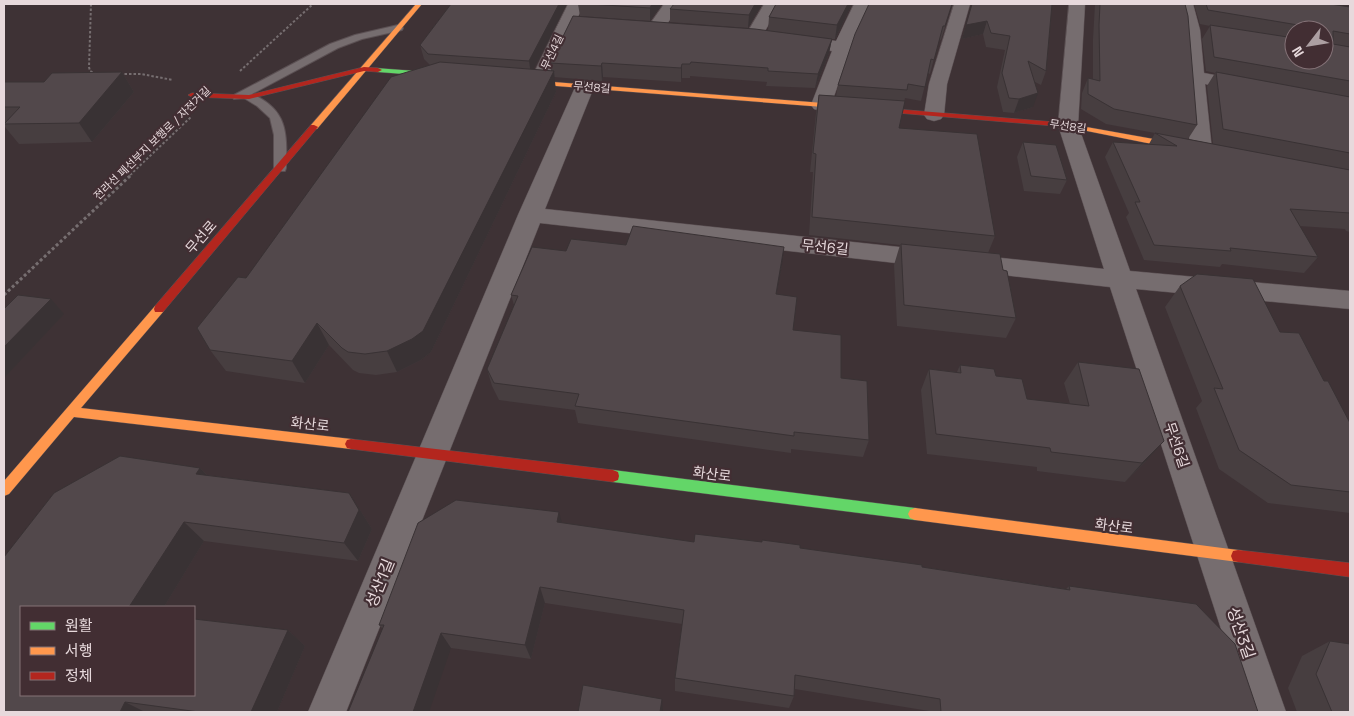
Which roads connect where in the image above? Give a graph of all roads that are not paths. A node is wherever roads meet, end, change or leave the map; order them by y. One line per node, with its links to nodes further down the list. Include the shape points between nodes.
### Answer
1 (419, 4): 12 (street, 무선로)
2 (576, 4): 9 (street, 무선4길)
3 (672, 4): 13 (street)
4 (772, 4): 16 (street)
5 (862, 4): 17 (street)
6 (962, 4): 28 (street, via 938,84)
7 (1077, 4): 29 (street, 무선6길)
8 (1185, 4): 20 (street, 무선8길, via 1200,32)
9 (567, 22): 10 (street, 무선4길); 22 (street, 무선4길)
10 (587, 23)
11 (636, 26): 13 (street)
12 (398, 28): 18 (street, 무선로); 26 (lane, via 334,46)
13 (656, 28): 14 (street)
14 (676, 29)
15 (734, 34): 16 (street)
16 (754, 36): 17 (street)
17 (842, 47): 27 (street)
18 (364, 69): 19 (street); 26 (street); 31 (street, 무선로)
19 (451, 76)
20 (1196, 77): 24 (street); 30 (street, 무선8길)
21 (509, 81): 22 (street, 무선8길)
22 (538, 83): 23 (street, 무선8길)
23 (584, 87): 27 (street, 무선8길); 32 (street, 성산1길)
24 (1263, 90)
25 (192, 95): 26 (street)
26 (244, 97): 31 (lane, via 270,109 278,120)
27 (821, 105): 28 (street, 무선8길)
28 (934, 114): 29 (street, 무선8길)
29 (1068, 125): 30 (street, 무선8길); 33 (street, 무선6길)
30 (1205, 151)
31 (280, 168): 35 (street, 무선로)
32 (530, 215): 33 (street, 무선6길); 36 (street, 성산1길)
33 (1120, 279): 34 (street, 무선6길); 38 (street, 무선6길)
34 (1350, 300)
35 (70, 412): 36 (street, 화산로); 37 (street, 무선로)
36 (434, 453): 38 (street, 화산로); 40 (street, 성산1길)
37 (4, 490)
38 (1214, 554): 39 (street, 화산로); 41 (street, 성산3길)
39 (1350, 570)
40 (327, 712)
41 (1268, 712)

